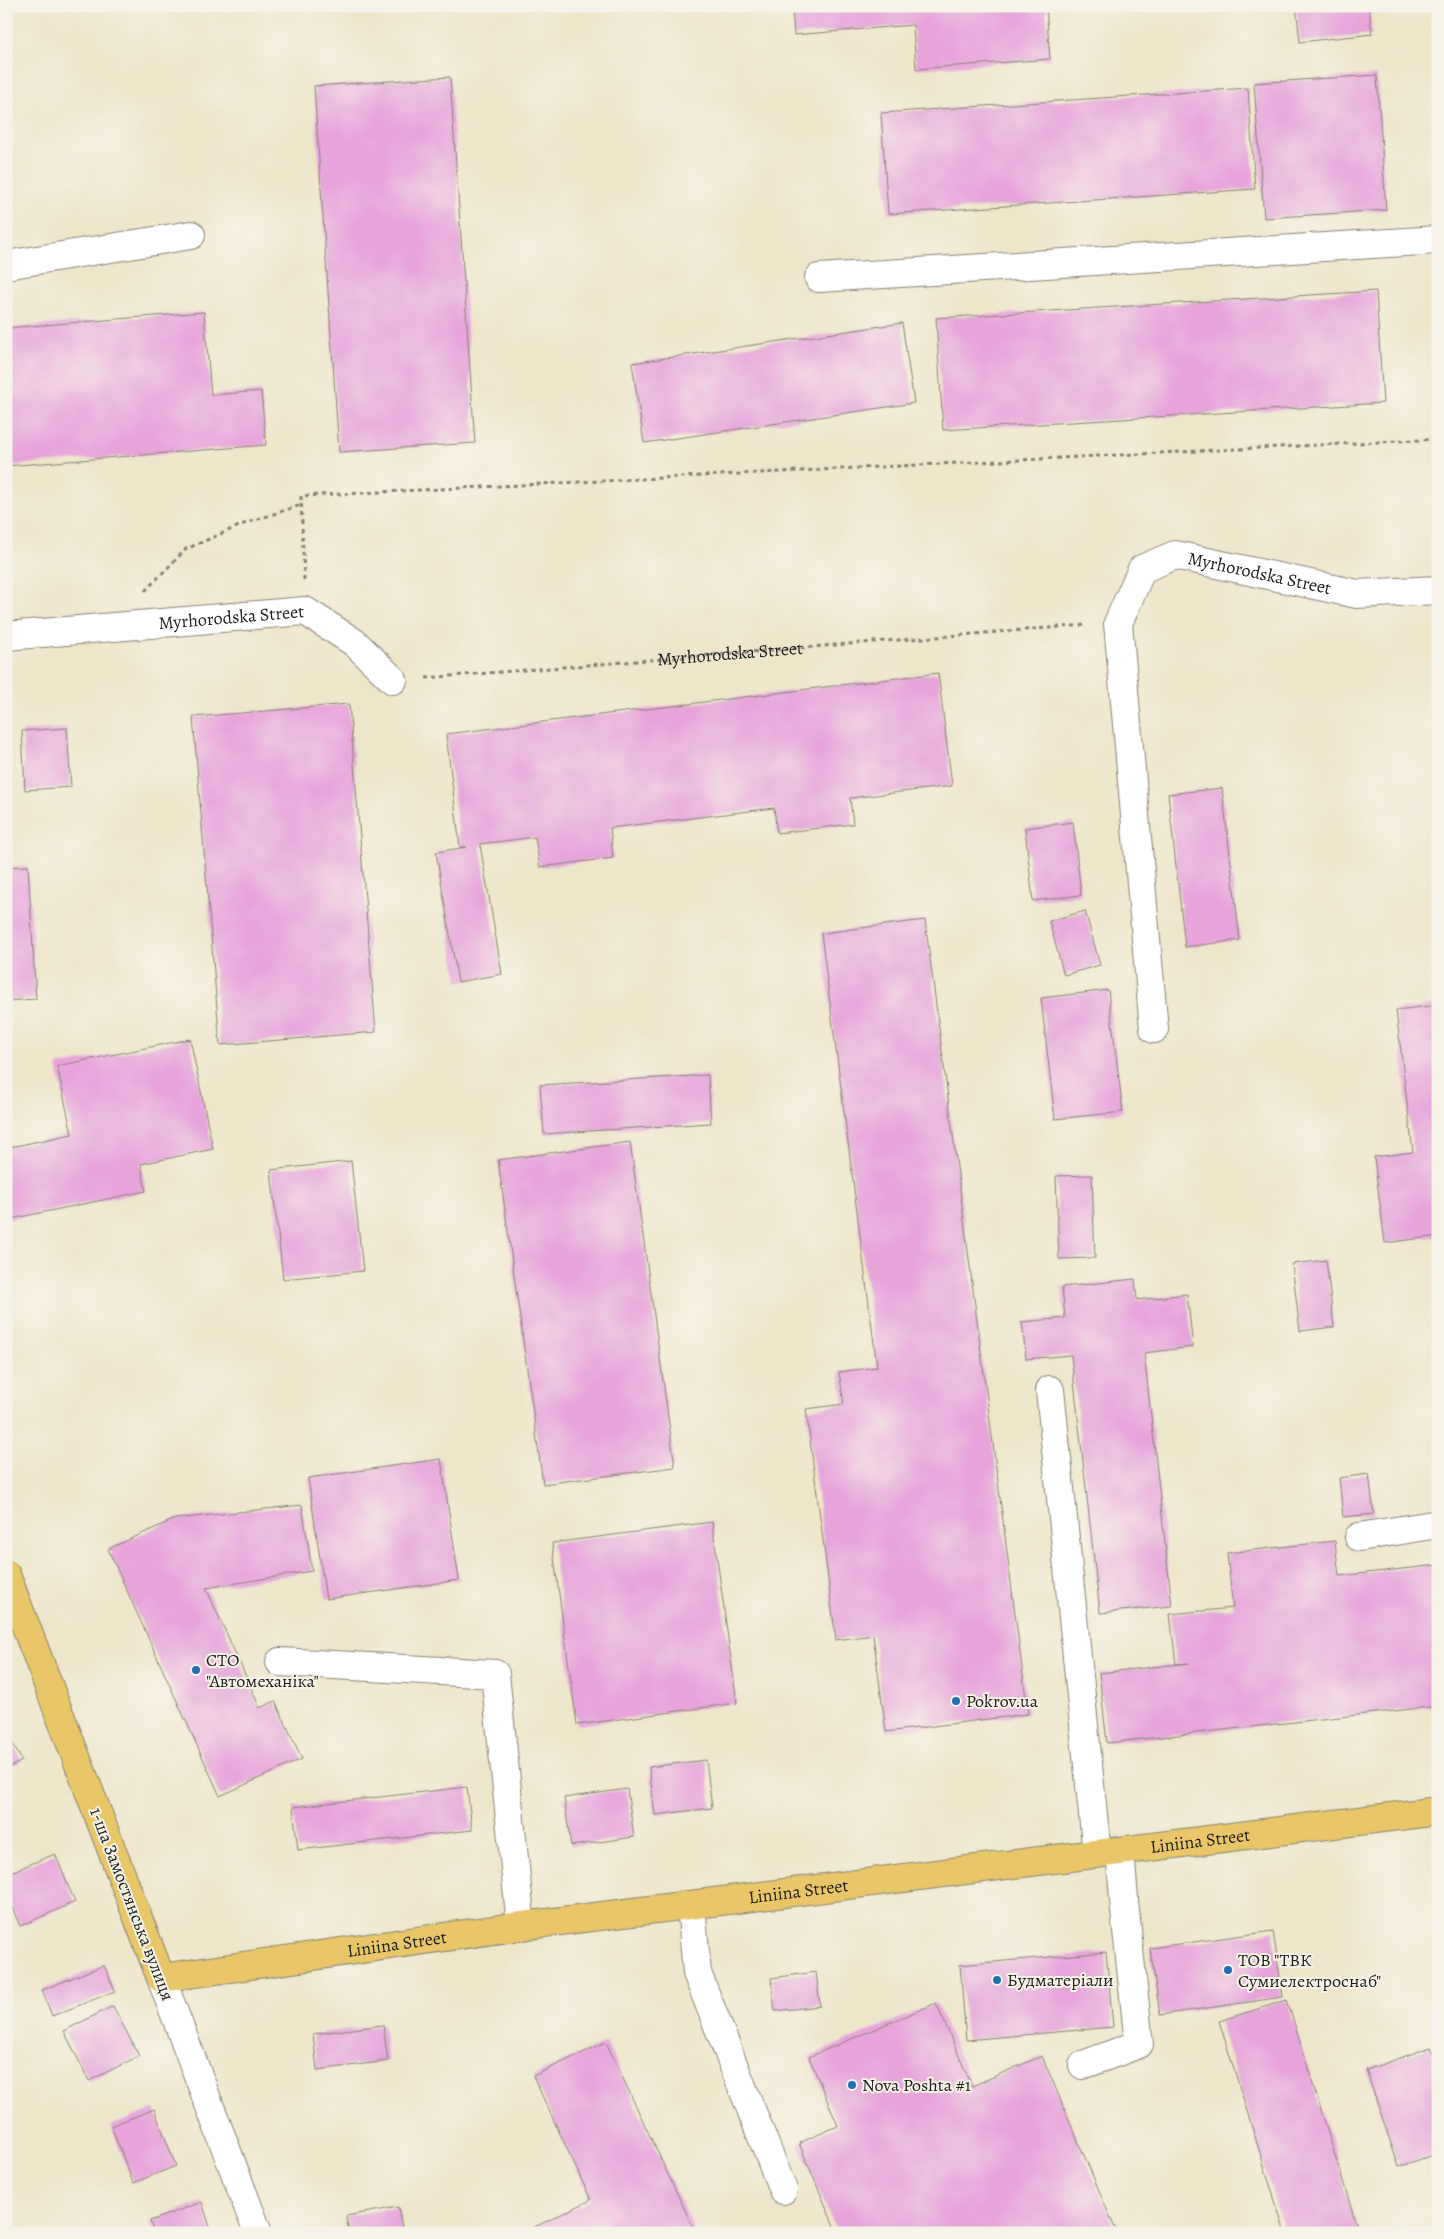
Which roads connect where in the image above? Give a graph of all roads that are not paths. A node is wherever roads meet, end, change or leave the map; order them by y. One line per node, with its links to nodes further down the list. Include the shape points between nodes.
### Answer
1 (191, 236): 3 (street)
2 (1438, 240): 4 (street)
3 (6, 265)
4 (819, 278)
5 (1438, 590): 8 (street, Myrhorodska Street, via 1357,594 1175,555 1142,569 1118,623)
6 (6, 636): 7 (street, Myrhorodska Street, via 305,611 356,643)
7 (393, 680)
8 (1154, 1029)
9 (1050, 1390): 15 (street)
10 (1438, 1524): 11 (street)
11 (1359, 1537)
12 (6, 1575): 18 (main road, 1-ша Замостянська вулиця)
13 (280, 1662): 17 (street, via 495,1674)
14 (1438, 1811): 15 (main road, Liniina Street)
15 (1109, 1852): 16 (main road, Liniina Street); 19 (street, via 1125,1911 1139,2044)
16 (691, 1905): 17 (main road, Liniina Street); 20 (street, via 697,1973)
17 (521, 1926): 18 (main road, Liniina Street)
18 (161, 1978): 21 (street, 1-ша Замостянська вулиця)
19 (1083, 2064)
20 (783, 2190)
21 (258, 2233)

